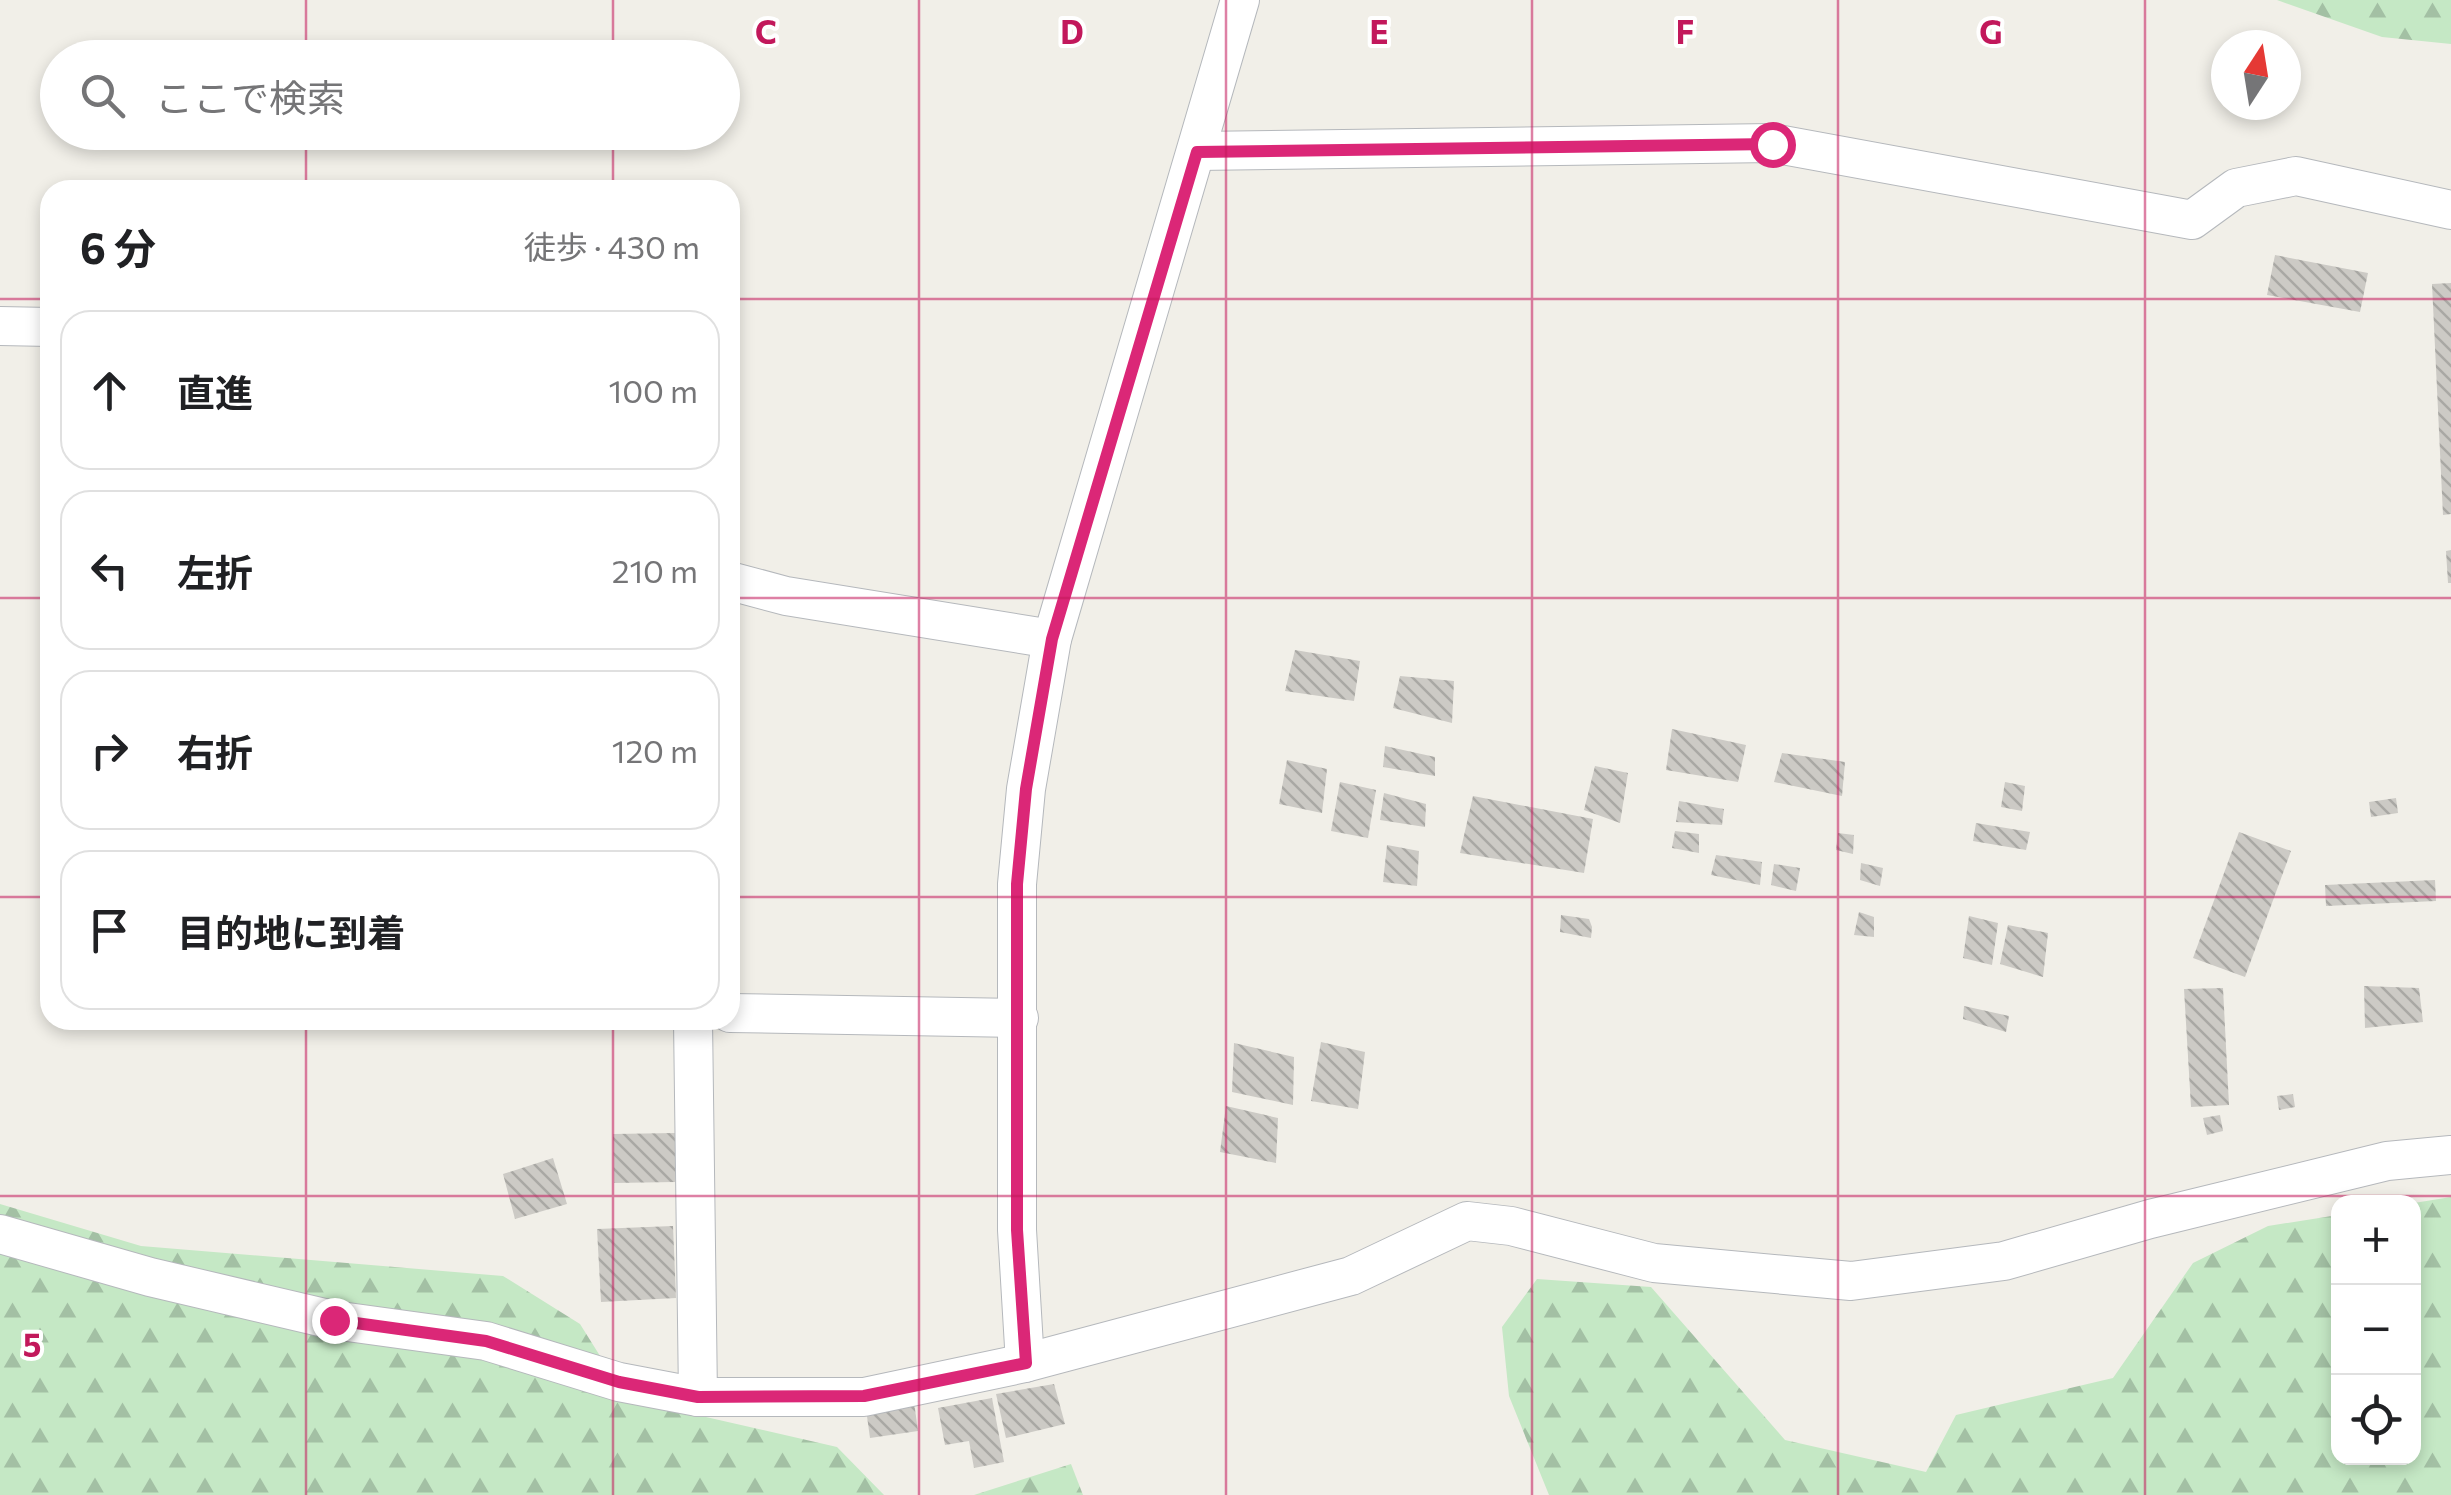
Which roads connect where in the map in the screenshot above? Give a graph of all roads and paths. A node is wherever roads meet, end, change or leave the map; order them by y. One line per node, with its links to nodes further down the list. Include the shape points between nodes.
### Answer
1 (1240, 0): 2 (street)
2 (1197, 152): 3 (street, via 1772,144 2192,220 2236,188 2296,176); 7 (street)
3 (2451, 210)
4 (0, 326): 5 (street)
5 (40, 327)
6 (740, 584): 7 (street)
7 (1052, 639): 9 (street, via 1017,884)
8 (740, 1013): 9 (street)
9 (1019, 1018): 13 (street, via 1017,1230)
10 (694, 1030): 14 (street)
11 (2451, 1155): 13 (street, via 2388,1162 2004,1261 1851,1281 1654,1264 1467,1221 1351,1276)
12 (0, 1234): 14 (street, via 334,1320 486,1341 619,1382)
13 (1026, 1363): 14 (street, via 864,1396)
14 (698, 1397)

